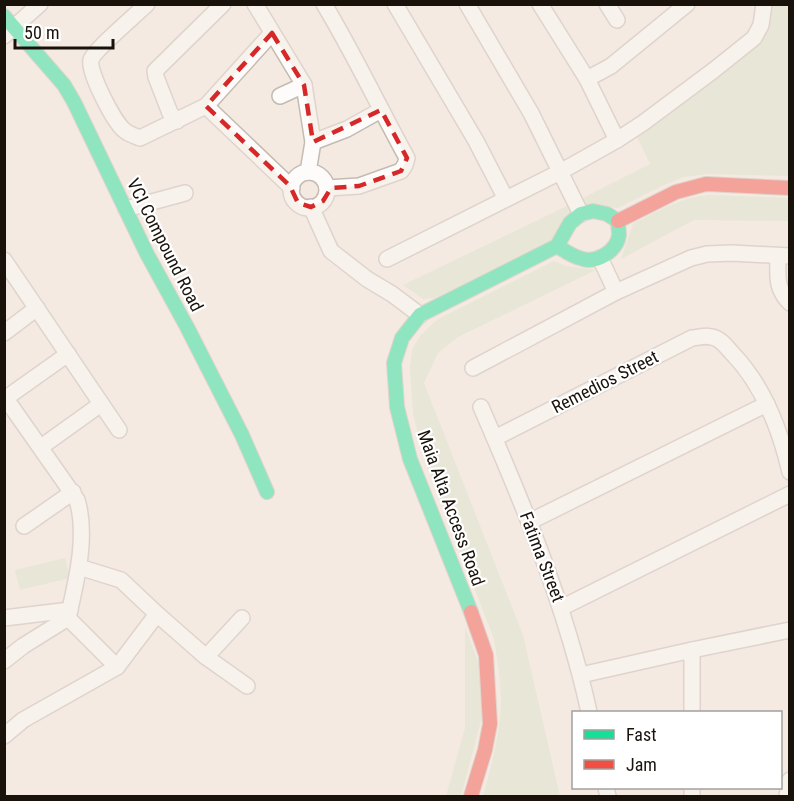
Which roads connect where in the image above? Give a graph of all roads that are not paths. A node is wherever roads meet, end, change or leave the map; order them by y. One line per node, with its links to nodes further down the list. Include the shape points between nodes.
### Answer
1 (40, 4): 13 (street)
2 (147, 4): 20 (street, via 99,49 91,60 92,72 114,120 125,132 140,138)
3 (223, 4): 20 (street, via 155,71 170,113)
4 (255, 4): 14 (street)
5 (324, 4): 19 (street)
6 (395, 4): 29 (street)
7 (467, 4): 24 (street, via 531,113)
8 (540, 4): 15 (street)
9 (607, 4): 12 (street)
10 (687, 4): 15 (street, via 611,66)
11 (764, 4): 21 (street, via 761,25 754,38 678,98)
12 (616, 20)
13 (8, 26): 31 (street, VCI Compound Road, via 24,37 64,85)
14 (273, 33): 16 (street); 18 (street)
15 (587, 79): 21 (street)
16 (304, 84): 17 (street); 22 (street)
17 (280, 96)
18 (206, 106): 20 (street); 25 (street)
19 (381, 110): 22 (street); 26 (street, via 407,158 401,171 359,186)
20 (177, 121)
21 (616, 140): 24 (street)
22 (313, 142): 23 (street)
23 (308, 172): 25 (street, via 296,178); 26 (street, via 321,176)
24 (560, 172): 29 (street); 32 (street)
25 (292, 188): 30 (street, via 298,203)
26 (327, 188): 30 (street, via 323,201)
27 (789, 188): 33 (street, via 706,184 676,192)
28 (185, 193): 31 (street)
29 (506, 199): 36 (street)
30 (311, 207): 42 (street, via 331,251)
31 (126, 209): 55 (street, VCI Compound Road, via 242,435)
32 (580, 214): 33 (street, via 607,213); 34 (street)
33 (618, 221): 38 (street, via 619,236)
34 (557, 246): 38 (street, via 574,256); 42 (street, Maia Alta Access Road)
35 (783, 256): 39 (street, via 707,254); 40 (street, via 778,282)
36 (387, 259)
37 (4, 260): 41 (street)
38 (603, 264): 39 (street)
39 (616, 292): 45 (street)
40 (789, 303)
41 (37, 308): 43 (street); 44 (street)
42 (420, 315): 76 (street, Maia Alta Access Road, via 402,338 394,363 398,407 410,459 486,655 490,724)
43 (4, 333)
44 (68, 354): 46 (street); 47 (street)
45 (473, 368)
46 (5, 397): 52 (street)
47 (101, 404): 50 (street); 52 (street)
48 (767, 404): 51 (street, Remedios Street, via 744,366 718,339 706,336 692,338); 53 (street, via 783,442); 57 (street)
49 (481, 407): 51 (street, Fatima Street)
50 (119, 430)
51 (495, 438): 57 (street, Fatima Street)
52 (41, 447): 54 (street)
53 (789, 472)
54 (73, 492): 58 (street); 59 (street, via 81,510)
55 (267, 492)
56 (789, 494): 60 (street)
57 (529, 522): 60 (street, Fatima Street)
58 (24, 526)
59 (79, 567): 61 (street); 62 (street, via 121,580)
60 (561, 608): 70 (street, Fatima Street)
61 (69, 614): 63 (street); 68 (street); 69 (street)
62 (157, 614): 67 (street); 69 (street)
63 (4, 618)
64 (242, 618): 67 (street)
65 (789, 630): 66 (street)
66 (692, 650): 70 (street); 73 (street)
67 (206, 657): 71 (street)
68 (4, 661)
69 (117, 667): 74 (street, via 23,720)
70 (581, 675): 72 (street, Fatima Street)
71 (247, 686)
72 (590, 711)
73 (692, 711)
74 (4, 736)
75 (789, 780): 77 (street)
76 (471, 796)
77 (787, 796)

